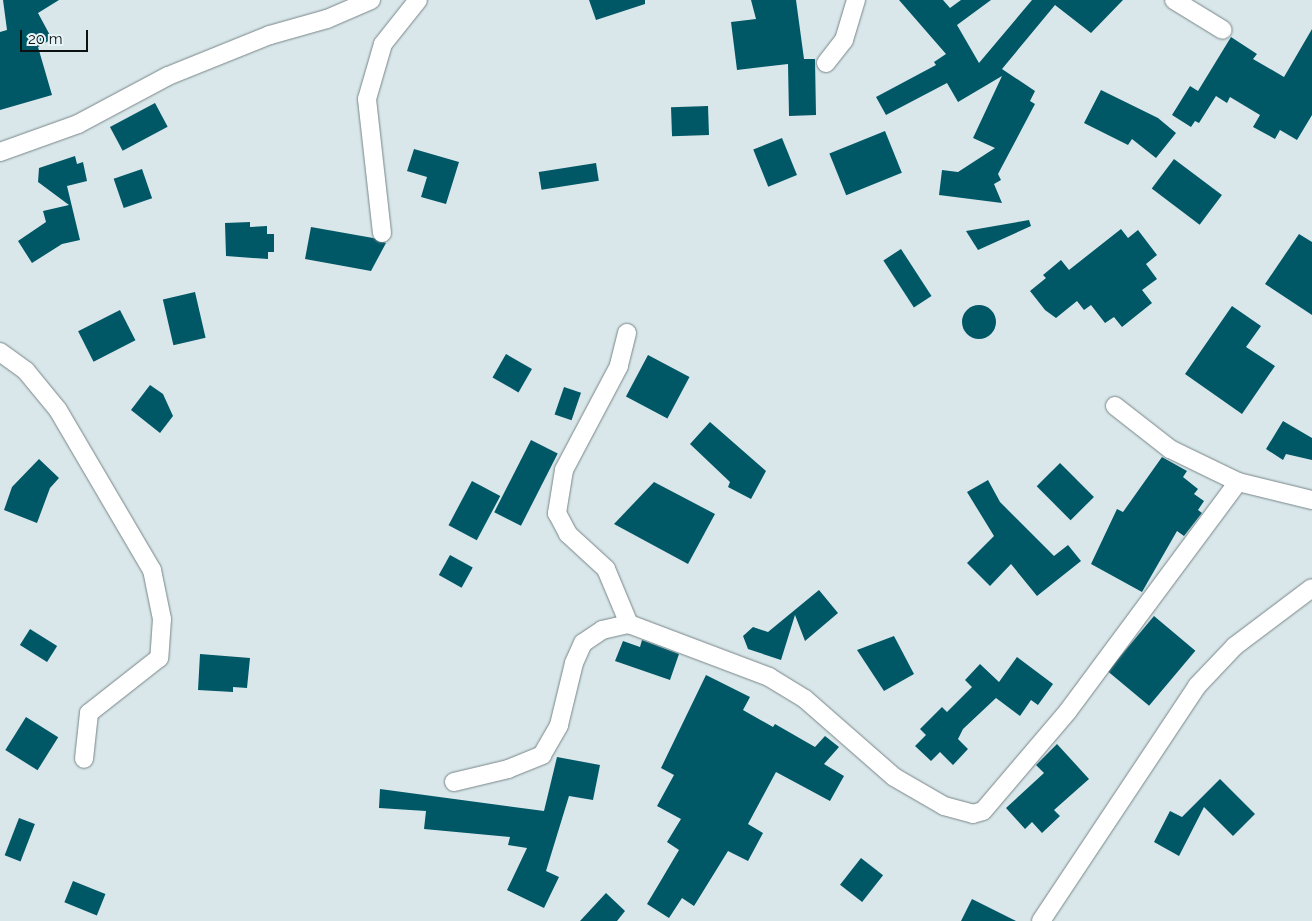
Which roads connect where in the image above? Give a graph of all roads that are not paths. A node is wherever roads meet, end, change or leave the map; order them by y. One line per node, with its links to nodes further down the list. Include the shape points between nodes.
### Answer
1 (371, 0): 7 (street, via 168,76 120,106)
2 (418, 0): 8 (street, via 383,44 367,99)
3 (856, 0): 6 (street, via 844,40)
4 (1174, 0): 5 (street)
5 (1224, 30)
6 (826, 63)
7 (0, 152)
8 (382, 232)
9 (627, 333): 15 (street, via 619,366 564,470 557,513 568,534 606,569)
10 (0, 352): 16 (street, via 26,371 58,410 104,480 152,570 162,619 158,658 89,713)
11 (1115, 406): 12 (street, via 1170,449)
12 (1238, 482): 13 (street); 15 (street, via 1068,711 983,811 973,814 944,806 894,777 805,698 769,677 740,662)
13 (1312, 500)
14 (1312, 588): 18 (street, via 1235,646 1197,686)
15 (629, 624): 17 (street, via 602,630 583,643 559,725 542,755 508,769)
16 (84, 758)
17 (454, 782)
18 (1041, 921)

